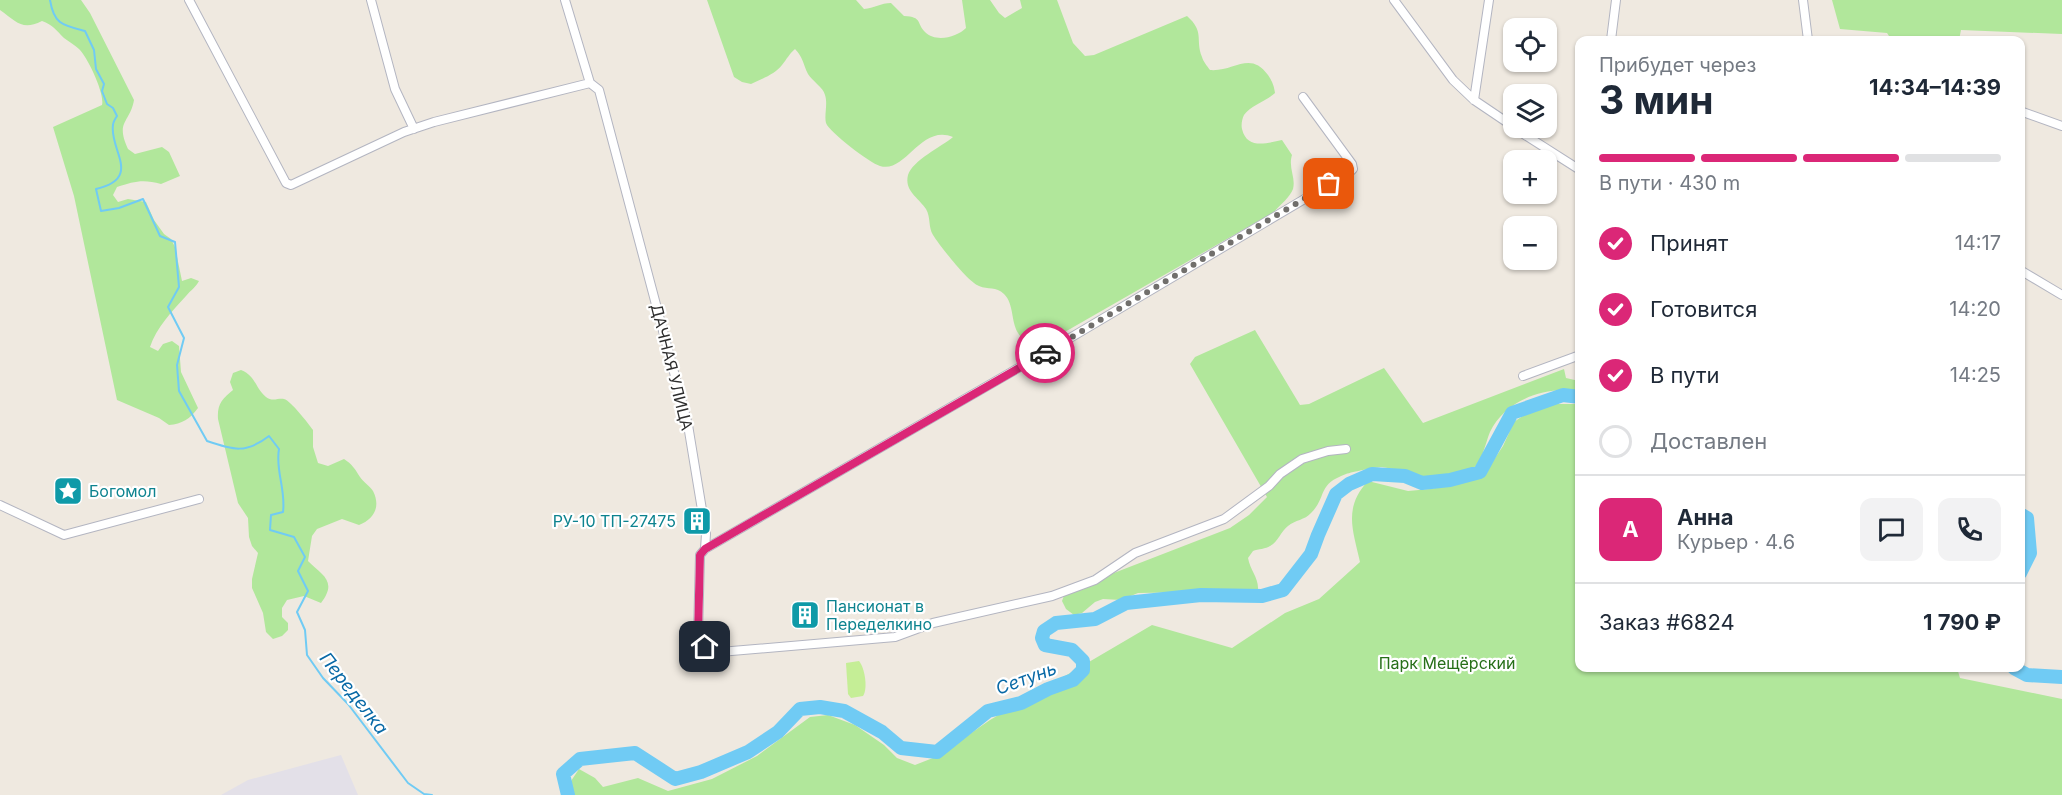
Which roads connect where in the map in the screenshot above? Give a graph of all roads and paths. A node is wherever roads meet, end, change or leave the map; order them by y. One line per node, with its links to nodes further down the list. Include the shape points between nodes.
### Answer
1 (189, 0): 16 (street, via 288,185)
2 (371, 0): 16 (street, via 395,89)
3 (565, 0): 10 (street)
4 (1394, 0): 12 (street, via 1442,68)
5 (1489, 0): 12 (street)
6 (1616, 0): 8 (street)
7 (1803, 0): 9 (street)
8 (1612, 36)
9 (1808, 36)
10 (590, 83): 16 (street); 26 (street, ДАЧНАЯ УЛИЦА, via 599,90 688,425 706,534)
11 (1303, 97): 26 (street, via 1353,169)
12 (1474, 100): 14 (street)
13 (2025, 113): 15 (street)
14 (1503, 120)
15 (2062, 126)
16 (414, 129)
17 (1530, 138): 18 (street)
18 (1575, 167)
19 (2025, 273): 20 (street)
20 (2062, 295)
21 (1575, 357): 22 (street)
22 (1523, 376)
23 (1346, 449): 26 (street, ДАЧНАЯ УЛИЦА, via 1302,459 1224,519 1135,554 1095,580 1052,596 933,623 895,637 720,652 705,647 698,635 700,555)
24 (198, 499): 25 (street, via 64,535)
25 (0, 506)
26 (705, 549)

